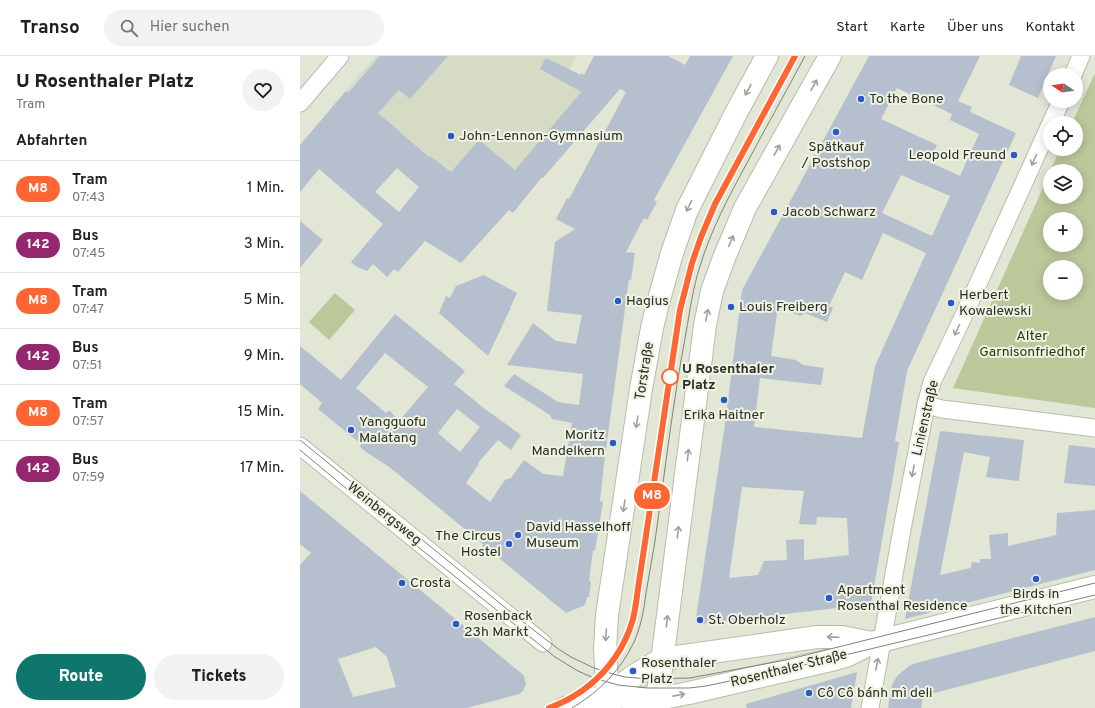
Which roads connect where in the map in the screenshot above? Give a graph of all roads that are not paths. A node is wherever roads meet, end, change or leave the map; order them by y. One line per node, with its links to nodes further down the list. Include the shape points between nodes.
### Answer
1 (340, 56): 6 (street)
2 (767, 56): 15 (main road, Torstraße, one-way to 15, via 687,210 672,252 652,328 607,615 605,649)
3 (830, 56): 14 (main road, one-way to 3, via 705,325 712,292 745,208)
4 (1081, 56): 5 (street)
5 (1075, 68)
6 (300, 103)
7 (1043, 140): 8 (street, Linienstraße, one-way to 8, via 932,382)
8 (926, 405): 9 (street); 12 (street, Linienstraße, one-way to 12, via 888,601)
9 (1095, 428)
10 (300, 446): 13 (street, Weinbergsweg)
11 (1095, 587): 12 (main road, Rosenthaler Straße)
12 (877, 642): 14 (main road, Rosenthaler Straße, one-way to 14, via 842,637 817,637); 16 (main road, Rosenthaler Straße, one-way to 12, via 846,656); 18 (street, Linienstraße, one-way to 12)
13 (543, 643)
14 (662, 659): 15 (main road, via 632,677); 16 (main road)
15 (609, 701): 16 (main road, via 634,698); 17 (main road)
16 (657, 704)
17 (564, 708)
18 (870, 708)

